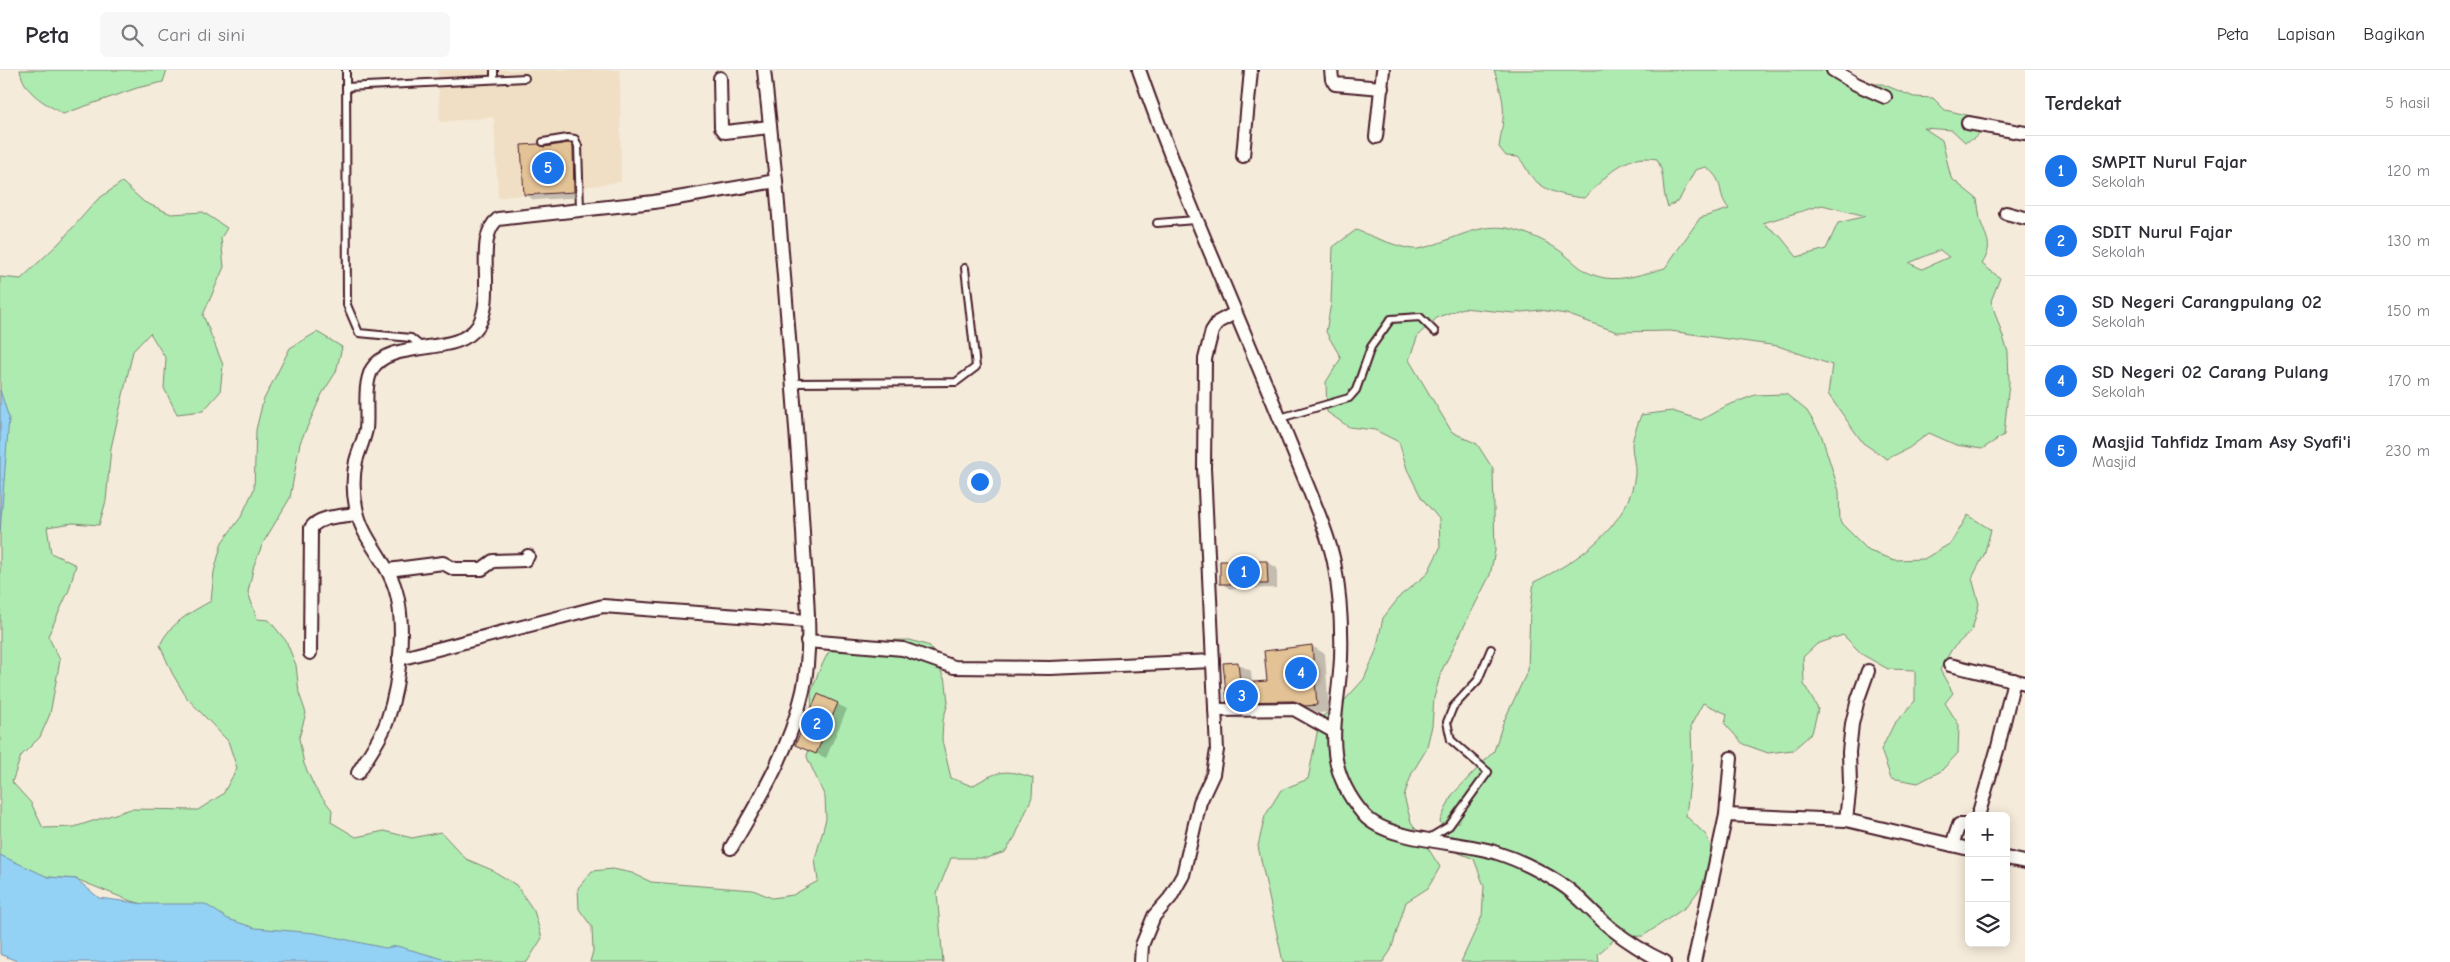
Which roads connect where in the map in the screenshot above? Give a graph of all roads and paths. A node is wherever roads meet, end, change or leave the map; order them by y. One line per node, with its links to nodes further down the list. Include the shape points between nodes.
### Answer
1 (346, 70): 12 (lane)
2 (494, 70): 11 (lane)
3 (764, 70): 16 (street)
4 (1139, 70): 25 (street)
5 (1251, 70): 20 (street)
6 (1331, 70): 13 (street, via 1335,84)
7 (1383, 70): 13 (street)
8 (1832, 70): 14 (street)
9 (525, 78): 11 (lane)
10 (720, 78): 16 (street, via 720,127 725,132)
11 (494, 80): 12 (lane)
12 (346, 87): 30 (lane, via 347,305 359,333 411,338)
13 (1382, 88): 18 (street)
14 (1885, 96)
15 (1968, 123): 17 (street)
16 (770, 127): 21 (street)
17 (2025, 133)
18 (1376, 137)
19 (543, 142): 22 (lane, via 575,139)
20 (1243, 156)
21 (776, 181): 22 (street, via 654,202); 31 (street)
22 (580, 209): 30 (street, via 506,217 492,223 487,237 486,299 481,321 477,328 462,338)
23 (2006, 213): 24 (street)
24 (2025, 218)
25 (1195, 220): 26 (lane); 28 (street)
26 (1157, 223)
27 (964, 268): 31 (lane, via 976,367 956,382)
28 (1235, 313): 32 (street); 41 (street, via 1218,322 1212,331 1205,358 1204,468)
29 (1434, 332): 32 (lane, via 1420,317 1391,319 1371,348 1356,390 1349,398)
30 (423, 348): 33 (street, via 389,356 371,371 366,432 354,472)
31 (793, 383): 36 (street)
32 (1280, 418): 46 (street, via 1328,535 1338,581 1341,659)
33 (357, 514): 35 (street, via 368,541); 39 (street, via 321,520 311,528)
34 (528, 556): 35 (street, via 525,560 493,561 482,568 454,569 444,563)
35 (388, 570): 40 (street, via 402,623)
36 (807, 621): 37 (street); 40 (street, via 603,606)
37 (807, 641): 41 (street, via 903,649 954,667 1050,668); 55 (street, via 804,688 790,738 778,767)
38 (1491, 649): 53 (lane, via 1478,680 1453,707 1447,722 1451,740 1488,772 1449,826)
39 (310, 653)
40 (399, 659): 48 (street, via 387,721)
41 (1213, 661): 45 (street)
42 (1950, 665): 44 (street)
43 (1868, 671): 51 (street, via 1852,724)
44 (2019, 681): 49 (street)
45 (1216, 710): 46 (street, via 1294,709); 59 (street, via 1216,763 1200,802 1188,858 1178,886 1154,916 1147,931)
46 (1333, 731): 53 (street, via 1336,765 1353,800 1367,818 1406,836)
47 (1731, 758): 50 (street)
48 (358, 774)
49 (1979, 812)
50 (1726, 815): 51 (street); 61 (street)
51 (1846, 820): 54 (street)
52 (1965, 825): 54 (street, via 1960,825)
53 (1428, 839): 60 (street, via 1494,852 1562,884 1611,928 1646,953)
54 (1952, 845): 56 (street)
55 (731, 848)
56 (1965, 848)
57 (2010, 859): 58 (street)
58 (2025, 862)
59 (1140, 962)
60 (1665, 962)
61 (1694, 962)

